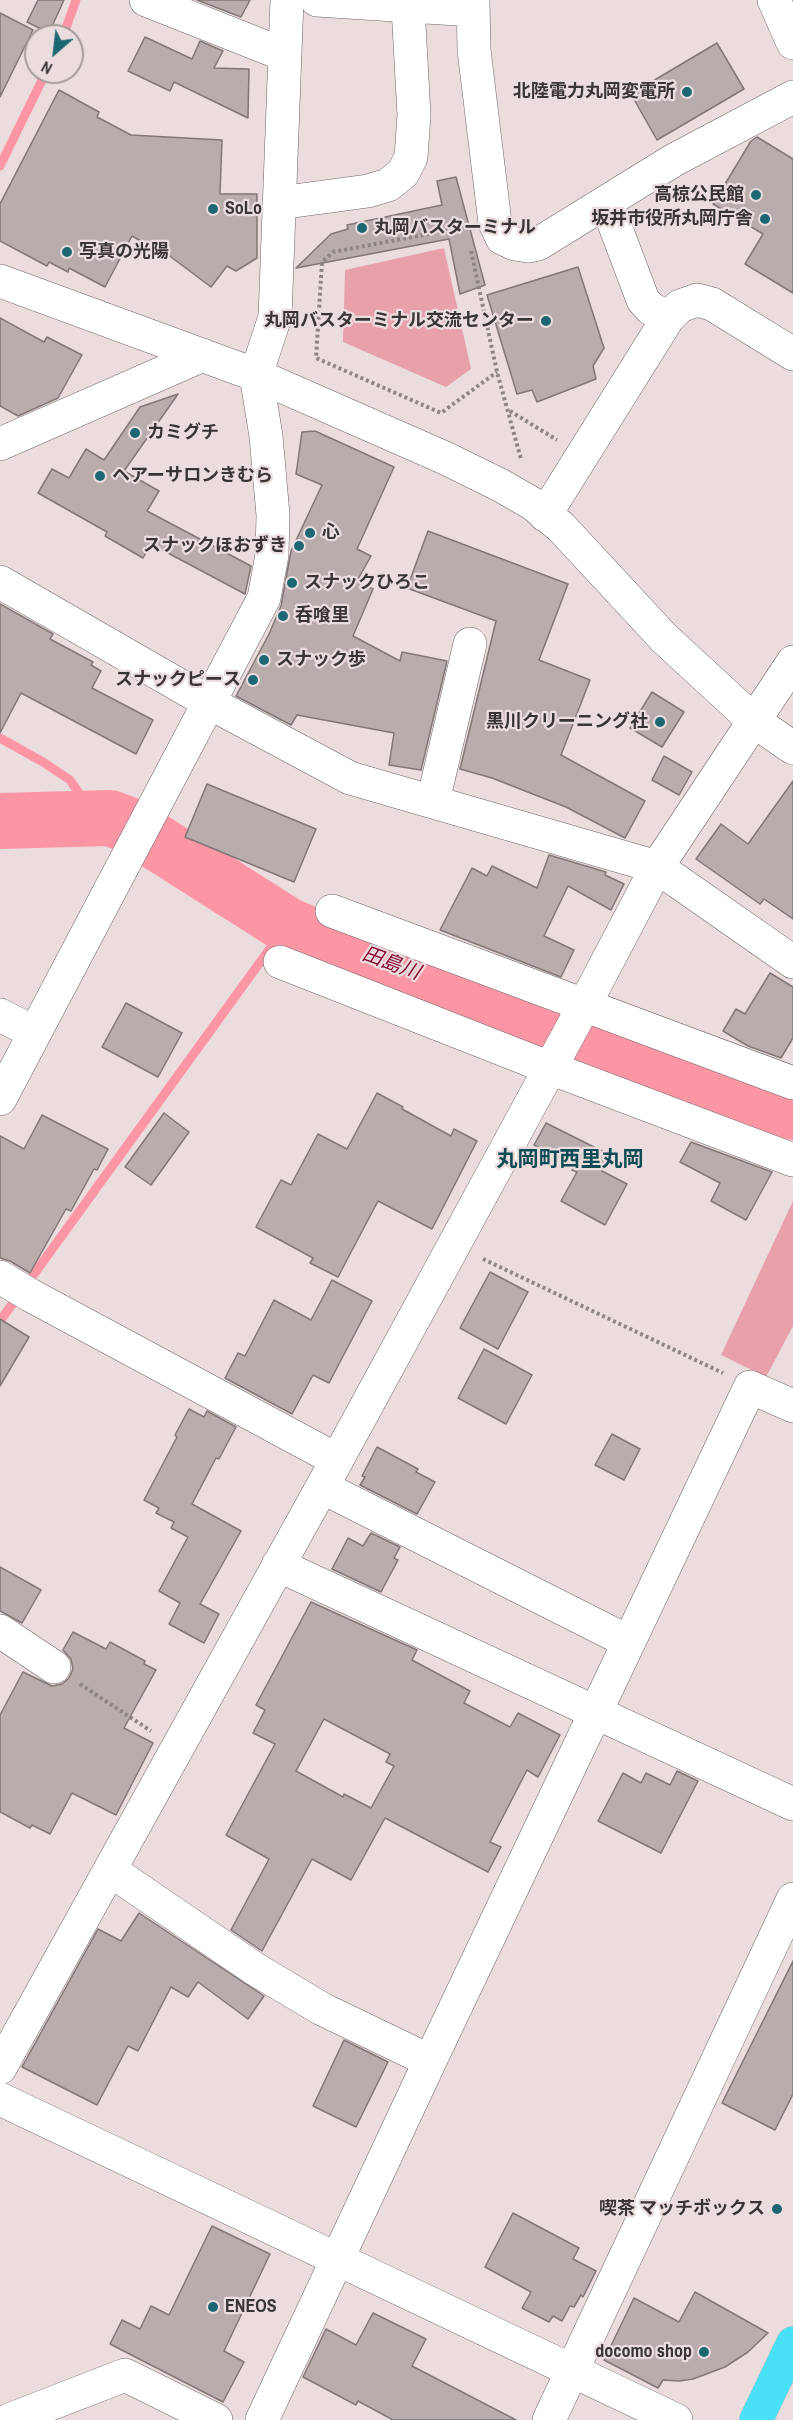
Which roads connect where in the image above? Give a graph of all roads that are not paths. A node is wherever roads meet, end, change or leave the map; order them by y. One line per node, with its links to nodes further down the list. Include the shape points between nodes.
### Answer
1 (146, 0): 8 (street)
2 (287, 0): 8 (street)
3 (317, 0): 6 (street)
4 (774, 0): 7 (street)
5 (473, 5): 6 (street); 10 (street, via 484,144 495,223 502,238 515,244 538,244)
6 (408, 7): 11 (street, via 414,115 411,156 403,173 388,185 368,191)
7 (793, 43)
8 (285, 55): 11 (street)
9 (793, 97): 10 (street, via 674,160)
10 (606, 202): 13 (street, via 643,300)
11 (279, 203): 16 (street, via 274,317)
12 (0, 281): 15 (street)
13 (668, 318): 14 (street, via 680,306 697,300 712,304); 18 (street, via 581,455)
14 (793, 354)
15 (203, 356): 16 (street); 17 (street)
16 (256, 375): 18 (street, via 445,458); 22 (street, via 266,435 272,555 264,598)
17 (0, 444)
18 (533, 506): 23 (street, via 561,527 664,638)
19 (0, 582): 22 (street)
20 (470, 644): 25 (street)
21 (793, 662): 23 (street)
22 (210, 703): 25 (street, via 350,778); 32 (street)
23 (754, 721): 24 (street); 26 (street)
24 (793, 748)
25 (433, 801): 26 (street)
26 (657, 867): 29 (street); 30 (street)
27 (332, 911): 30 (street)
28 (280, 962): 33 (street)
29 (793, 962)
30 (585, 1005): 33 (street); 34 (street)
31 (0, 1014): 32 (street)
32 (35, 1033): 35 (street)
33 (550, 1068): 36 (street); 39 (street)
34 (793, 1083)
35 (0, 1099)
36 (793, 1160)
37 (0, 1276): 39 (street)
38 (793, 1406): 42 (street, via 750,1387)
39 (329, 1474): 40 (street); 42 (street)
40 (278, 1565): 44 (street); 46 (street)
41 (0, 1631): 43 (street)
42 (629, 1642): 44 (street)
43 (54, 1667)
44 (596, 1713): 45 (street); 48 (street)
45 (793, 1804)
46 (110, 1870): 48 (street, via 255,1969 322,2009); 49 (street)
47 (793, 1899): 53 (street)
48 (430, 2061): 51 (street)
49 (0, 2068)
50 (0, 2099): 51 (street)
51 (337, 2260): 53 (street); 56 (street)
52 (793, 2343): 59 (highway)
53 (571, 2371): 57 (street); 58 (street)
54 (9, 2420): 55 (street, via 125,2375)
55 (216, 2420)
56 (262, 2420)
57 (549, 2420)
58 (676, 2420)
59 (756, 2420)

